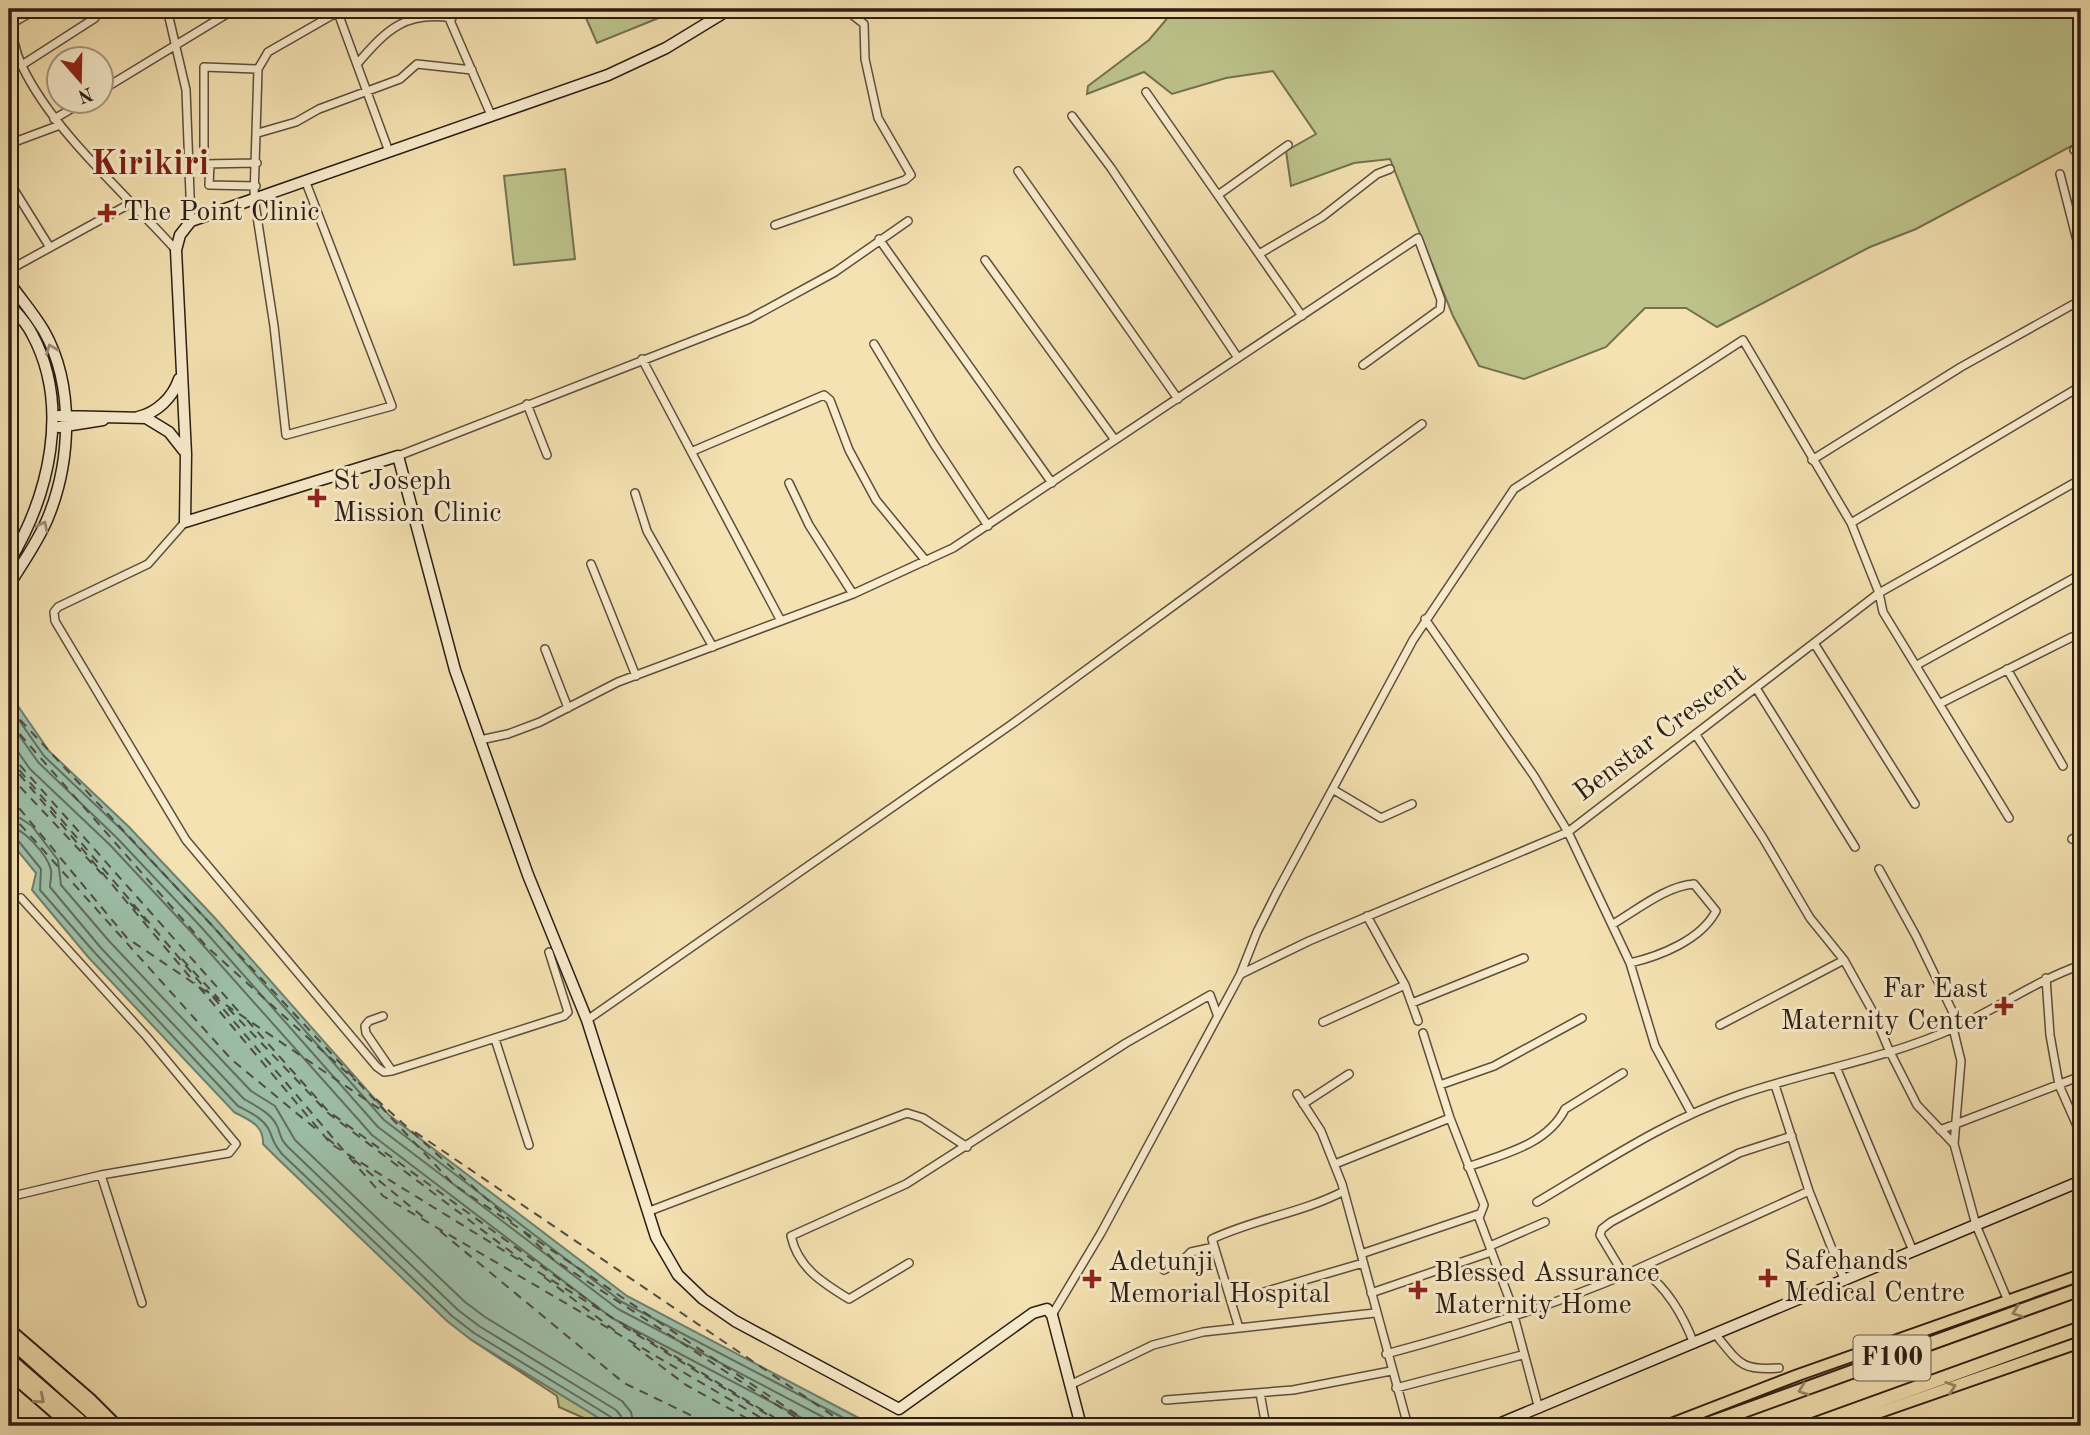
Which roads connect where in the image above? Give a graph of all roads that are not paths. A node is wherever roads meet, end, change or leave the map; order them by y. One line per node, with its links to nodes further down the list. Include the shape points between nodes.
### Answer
1 (9, 9): 11 (street)
2 (37, 9): 11 (street)
3 (167, 9): 12 (street)
4 (235, 9): 12 (street)
5 (445, 9): 10 (street)
6 (730, 9): 20 (main road, via 649,57)
7 (845, 9): 41 (street, via 864,24 865,59 878,118 911,175)
8 (341, 11): 13 (street); 15 (street, via 268,52)
9 (95, 18): 14 (street)
10 (452, 18): 13 (street, via 433,15 401,21); 16 (street)
11 (10, 28): 14 (street)
12 (178, 44): 17 (street); 40 (street, via 186,90)
13 (358, 63): 18 (street)
14 (22, 65): 23 (street)
15 (258, 69): 24 (street); 29 (street, via 204,66 204,164)
16 (472, 70): 18 (street, via 417,64 400,79); 20 (street)
17 (116, 82)
18 (368, 91): 24 (street); 27 (street)
19 (1146, 92): 36 (street)
20 (491, 115): 27 (main road)
21 (65, 116): 23 (street)
22 (1072, 116): 54 (street)
23 (57, 122): 25 (street); 38 (street)
24 (258, 133): 28 (street)
25 (9, 144)
26 (1288, 145): 36 (street)
27 (388, 149): 34 (main road)
28 (257, 163): 29 (street); 35 (street)
29 (211, 164): 35 (street, via 209,185)
30 (9, 166): 43 (street, via 13,188)
31 (1390, 169): 45 (street)
32 (1018, 171): 59 (street)
33 (2060, 174): 46 (street)
34 (304, 180): 37 (main road); 37 (street, via 392,406 286,435)
35 (256, 186): 37 (street)
36 (1218, 195): 45 (street)
37 (254, 197): 40 (main road)
38 (133, 202): 43 (street); 44 (street)
39 (908, 220): 42 (street)
40 (191, 221): 44 (main road)
41 (775, 225)
42 (879, 239): 55 (street, via 835,272 779,304); 76 (street)
43 (49, 246): 48 (street)
44 (176, 250): 57 (main road)
45 (1259, 254): 52 (street)
46 (2081, 256)
47 (985, 260): 68 (street)
48 (9, 270)
49 (9, 282): 61 (main road, one-way to 49, via 59,371 44,331)
50 (2081, 300): 73 (street, via 1961,367)
51 (9, 304): 62 (main road, via 32,332 41,352)
52 (1302, 316): 54 (street); 56 (street, via 1418,238 1441,300 1440,309)
53 (874, 344): 80 (street)
54 (1238, 358): 59 (street)
55 (642, 359): 60 (street); 69 (street)
56 (1363, 365)
57 (180, 375): 63 (main road, via 168,399); 70 (main road)
58 (2081, 386): 79 (street)
59 (1178, 399): 68 (street)
60 (527, 404): 71 (street); 72 (street)
61 (65, 415): 62 (main road); 64 (main road); 66 (main road)
62 (52, 416): 67 (main road)
63 (138, 417): 64 (main road); 70 (main road, via 169,432)
64 (107, 419): 66 (main road)
65 (1422, 424): 127 (street, via 1023,717)
66 (65, 427): 67 (main road); 85 (main road, one-way to 66, via 46,522 55,497)
67 (52, 428): 82 (main road, via 45,483)
68 (1115, 440): 76 (street)
69 (693, 451): 81 (street, via 824,395 876,500); 89 (street)
70 (186, 454): 78 (main road)
71 (547, 455)
72 (398, 456): 78 (main road); 101 (main road, via 455,670)
73 (1812, 460): 79 (street); 88 (street, via 1743,340 1514,489)
74 (2081, 479): 86 (street, Benstar Crescent)
75 (789, 483): 87 (street, via 809,525)
76 (1052, 483): 80 (street)
77 (635, 493): 92 (street, via 647,531)
78 (185, 522): 136 (street, via 148,564 58,607 55,621 186,840 377,1067)
79 (1851, 523): 86 (street)
80 (988, 526): 81 (street)
81 (926, 561): 87 (street)
82 (9, 562)
83 (591, 564): 96 (street)
84 (2081, 574): 94 (street)
85 (9, 585)
86 (1880, 593): 90 (street, Benstar Crescent); 94 (street, via 1883,612)
87 (853, 594): 89 (street)
88 (1425, 619): 103 (street); 107 (street)
89 (780, 621): 92 (street)
90 (1814, 643): 97 (street, Benstar Crescent); 105 (street)
91 (2081, 644): 95 (street, via 2073,637)
92 (713, 647): 96 (street)
93 (545, 649): 99 (street)
94 (1917, 666): 98 (street)
95 (2007, 669): 98 (street); 102 (street)
96 (636, 676): 99 (street)
97 (1756, 688): 100 (street, Benstar Crescent); 110 (street)
98 (1941, 703): 106 (street)
99 (568, 708): 101 (street, via 508,734)
100 (1696, 735): 107 (street, Benstar Crescent); 117 (street, via 1810,918)
101 (480, 740): 127 (main road)
102 (2063, 766)
103 (1334, 790): 104 (street, via 1381,818); 120 (street, via 1257,932)
104 (1412, 804)
105 (1915, 804)
106 (2009, 818)
107 (1567, 831): 113 (street, Benstar Crescent); 114 (street)
108 (2081, 834): 109 (street)
109 (2072, 839)
110 (1855, 846)
111 (1879, 869): 131 (street, via 1916,936)
112 (21, 898): 156 (street, via 236,1144 229,1153)
113 (1367, 916): 120 (street, Benstar Crescent); 122 (street)
114 (1613, 924): 118 (street); 118 (street, via 1676,888 1694,884 1716,911 1685,941)
115 (549, 952): 133 (street, via 568,1012)
116 (1524, 958): 123 (street)
117 (1844, 960): 130 (street); 134 (street)
118 (1630, 963): 145 (street, via 1655,1046)
119 (2081, 965): 121 (street)
120 (1240, 975): 124 (street)
121 (2046, 978): 131 (street); 142 (street)
122 (1405, 985): 123 (street); 129 (street)
123 (1412, 1003): 128 (street)
124 (1217, 1014): 153 (street, via 1210,995 1126,1043); 183 (street, via 1101,1233)
125 (383, 1016): 136 (street, via 365,1026 367,1038)
126 (1582, 1018): 140 (street, via 1503,1062)
127 (587, 1020): 162 (main road)
128 (1418, 1021)
129 (1323, 1022)
130 (1720, 1025)
131 (1956, 1027): 134 (street); 147 (street, via 1961,1061)
132 (1423, 1033): 140 (street)
133 (495, 1039): 136 (street); 152 (street)
134 (1889, 1050): 135 (street); 148 (street, via 1917,1105)
135 (1836, 1067): 141 (street); 168 (street)
136 (392, 1071)
137 (1623, 1073): 155 (street, via 1566,1108 1534,1142)
138 (1349, 1074): 144 (street)
139 (2081, 1076): 142 (street)
140 (1440, 1085): 146 (street)
141 (1775, 1085): 145 (street); 150 (street)
142 (2059, 1085): 147 (street); 149 (street)
143 (1297, 1094): 144 (street)
144 (1303, 1104): 154 (street)
145 (1692, 1114): 161 (street)
146 (1450, 1118): 154 (street); 155 (street)
147 (1956, 1126): 148 (street); 151 (street)
148 (1940, 1130): 151 (street)
149 (2081, 1135)
150 (1792, 1136): 159 (street); 174 (street, via 1739,1153 1602,1228 1600,1236)
151 (1954, 1144): 165 (street)
152 (528, 1145)
153 (967, 1147): 162 (street, via 923,1118 907,1113); 170 (street, via 906,1184 791,1236 802,1263 849,1299)
154 (1335, 1164): 158 (street)
155 (1468, 1167): 163 (street, via 1484,1205)
156 (101, 1175): 160 (street); 181 (street)
157 (2081, 1181): 165 (main road)
158 (1344, 1191): 166 (street, via 1313,1206 1214,1237); 169 (street)
159 (1809, 1191): 173 (street); 176 (street)
160 (9, 1197)
161 (1537, 1202)
162 (648, 1212): 183 (main road, via 656,1237 678,1275 703,1300 899,1409 1038,1310 1047,1309)
163 (1479, 1214): 167 (street); 169 (street)
164 (1545, 1222): 167 (street)
165 (1976, 1225): 168 (main road); 180 (street)
166 (1214, 1247): 172 (street, via 1191,1252); 179 (street)
167 (1490, 1249): 178 (street); 184 (street)
168 (1913, 1251): 176 (main road)
169 (1362, 1254): 171 (street)
170 (909, 1263)
171 (1363, 1263): 178 (street); 179 (street)
172 (1164, 1270)
173 (1641, 1270): 174 (street); 191 (street, via 1669,1298)
174 (1624, 1275): 184 (street)
175 (2081, 1275): 180 (main road)
176 (1844, 1279): 188 (main road)
177 (2081, 1289): 212 (highway, F100, one-way to 212)
178 (1371, 1293): 182 (street)
179 (1233, 1301): 185 (street)
180 (2008, 1301): 211 (main road)
181 (142, 1303)
182 (1375, 1313): 185 (street); 192 (street)
183 (1052, 1315): 198 (main road)
184 (1514, 1318): 192 (street); 193 (street)
185 (1239, 1328): 198 (street, via 1153,1345)
186 (2081, 1328): 213 (highway, F100)
187 (9, 1329): 206 (main road)
188 (1716, 1335): 191 (main road); 195 (street, via 1742,1366)
189 (9, 1339): 205 (highway)
190 (2081, 1342): 214 (main road, one-way to 190)
191 (1694, 1344): 202 (main road)
192 (1386, 1354): 196 (street)
193 (1522, 1355): 199 (street); 202 (street)
194 (9, 1359): 204 (highway)
195 (1779, 1368)
196 (1391, 1371): 199 (street); 200 (street)
197 (9, 1373): 203 (main road, one-way to 203)
198 (1070, 1385): 207 (main road)
199 (1396, 1388): 209 (street)
200 (1260, 1393): 201 (street); 208 (street)
201 (1166, 1400)
202 (1539, 1409): 210 (main road)
203 (70, 1426)
204 (86, 1426)
205 (106, 1426)
206 (117, 1426)
207 (1081, 1426)
208 (1266, 1426)
209 (1408, 1426)
210 (1494, 1426)
211 (1666, 1426)
212 (1702, 1426)
213 (1810, 1426)
214 (1840, 1426)

